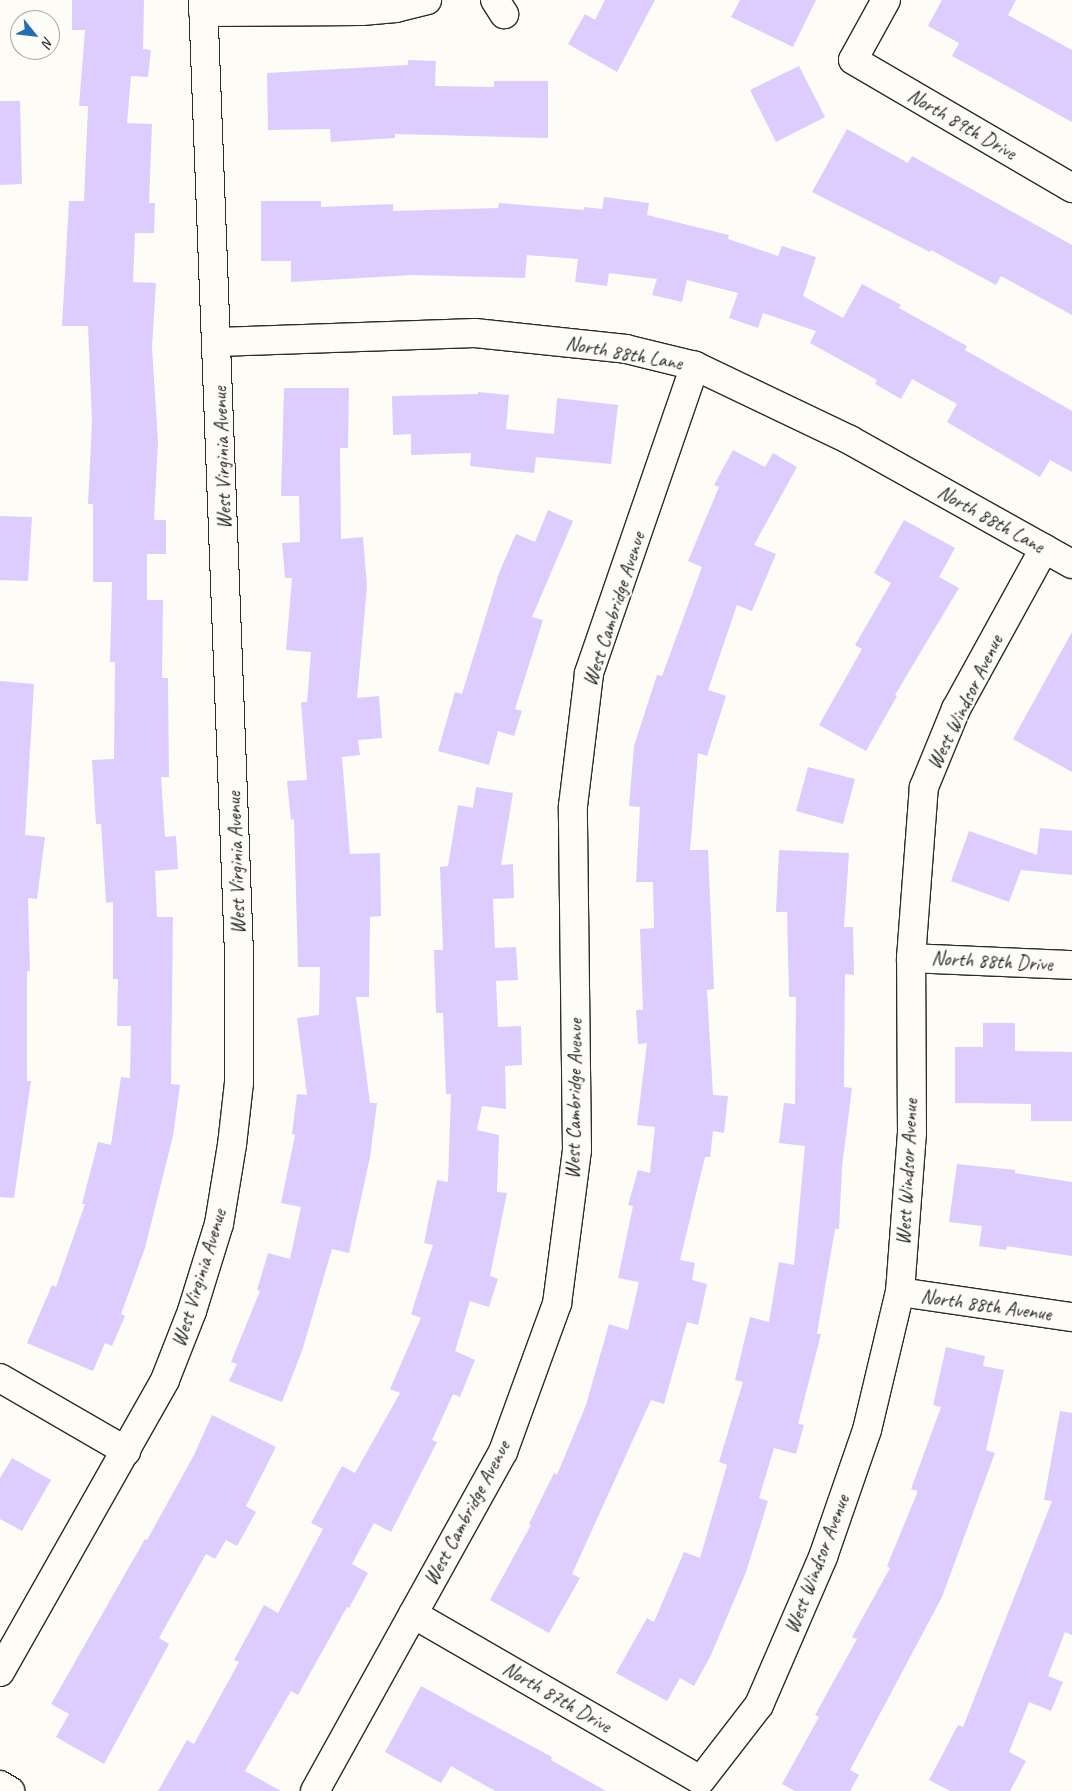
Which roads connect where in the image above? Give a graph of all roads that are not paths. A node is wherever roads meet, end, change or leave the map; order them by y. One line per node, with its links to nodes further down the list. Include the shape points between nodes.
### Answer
1 (427, 0): 3 (street, via 396,8 362,11)
2 (886, 0): 4 (street, North 89th Drive, via 853,60)
3 (203, 6): 5 (street, West Virginia Avenue)
4 (1072, 188)
5 (218, 342): 6 (street, North 88th Lane, via 475,333 626,350); 14 (street, West Virginia Avenue, via 240,954 239,1083 219,1224 192,1311 165,1380)
6 (695, 366): 7 (street, North 88th Lane, via 850,440); 15 (street, West Cambridge Avenue, via 589,673 573,806 577,1150 557,1304 503,1452)
7 (1044, 549): 8 (street, North 88th Lane); 9 (street, West Windsor Avenue, via 956,709 924,787)
8 (1072, 564)
9 (911, 958): 10 (street, North 88th Drive); 11 (street, West Windsor Avenue, via 912,1133)
10 (1072, 965)
11 (900, 1292): 12 (street, North 88th Avenue); 17 (street, West Windsor Avenue, via 866,1430 824,1557 759,1704)
12 (1072, 1318)
13 (0, 1378): 14 (street)
14 (126, 1452): 16 (street, West Virginia Avenue)
15 (413, 1614): 17 (street, North 87th Drive); 20 (street, West Cambridge Avenue)
16 (0, 1672)
17 (701, 1780)
18 (0, 1785): 19 (street)
19 (10, 1791)
20 (315, 1791)

